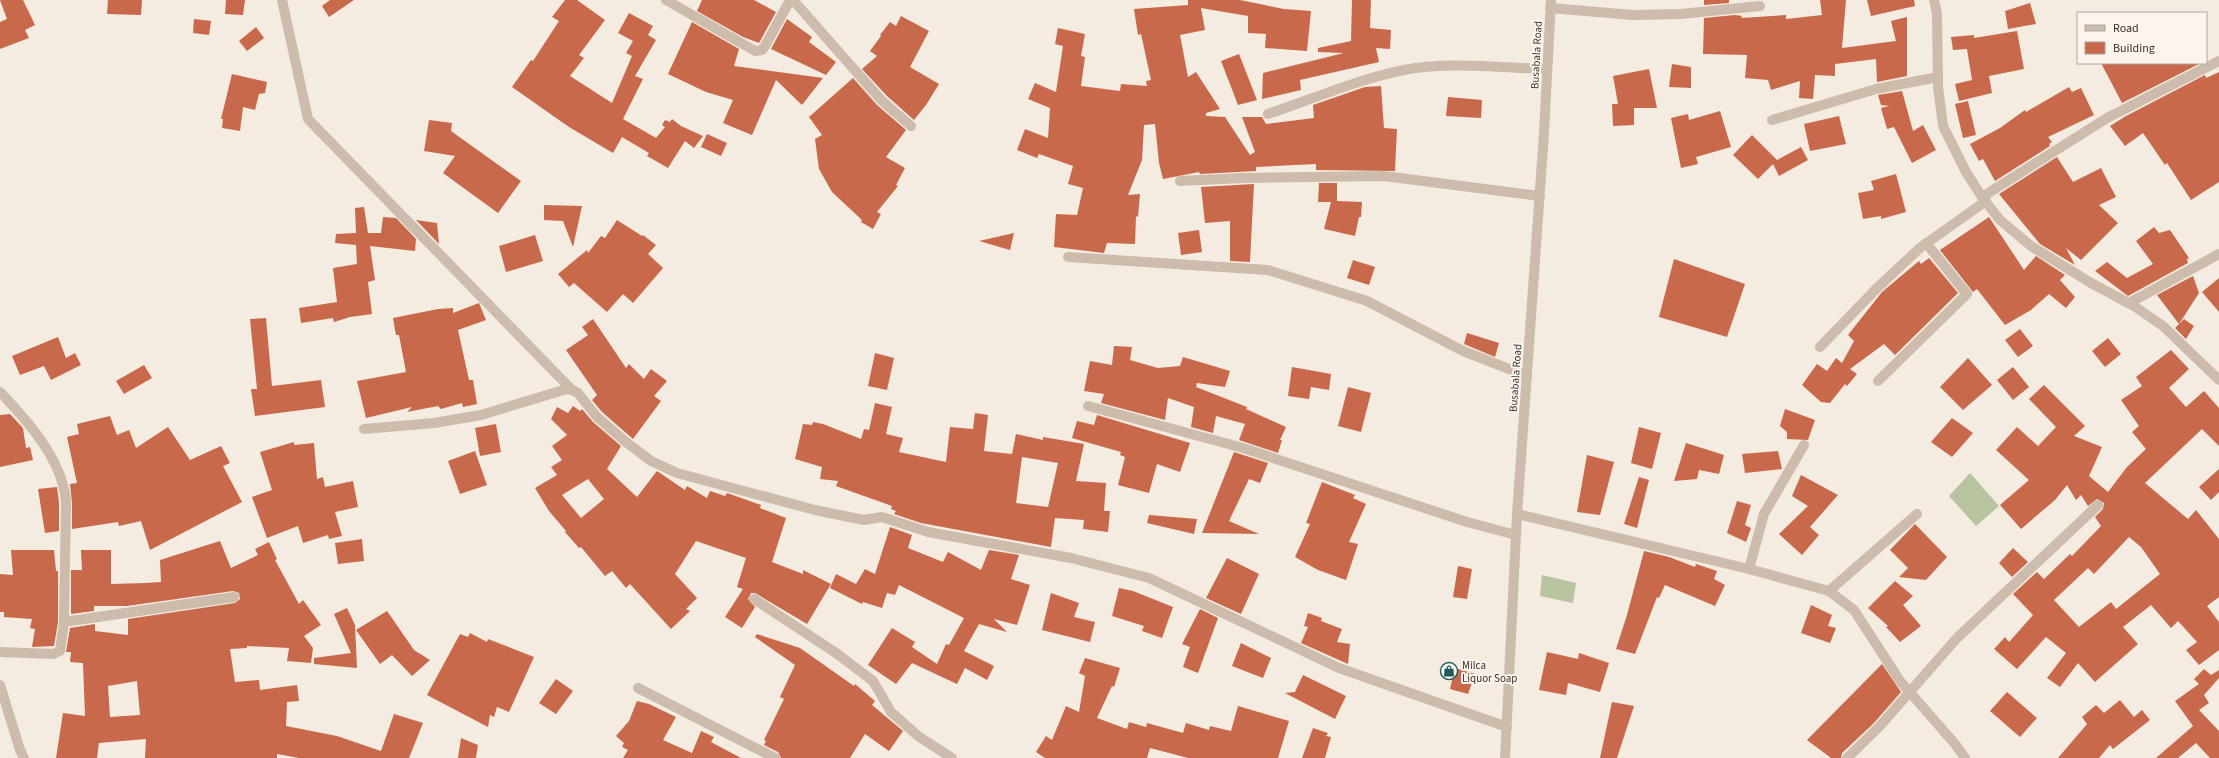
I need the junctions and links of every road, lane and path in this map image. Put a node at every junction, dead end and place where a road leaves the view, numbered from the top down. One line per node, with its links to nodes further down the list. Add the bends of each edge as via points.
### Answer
1 (282, 0): 24 (street, via 308,119)
2 (666, 0): 3 (street, via 755,51 762,50 765,46)
3 (791, 0): 12 (street, via 882,102)
4 (1934, 0): 9 (street, via 1937,14)
5 (1550, 4): 6 (street, via 1633,15 1681,14); 8 (street, Busabala Road)
6 (1760, 6)
7 (2219, 61): 15 (street, via 2107,118)
8 (1547, 69): 10 (street, via 1444,66 1406,69 1367,79); 14 (street, Busabala Road)
9 (1938, 77): 11 (street, via 1876,89); 15 (street, via 1943,126 1966,172)
10 (1268, 114)
11 (1772, 120)
12 (911, 126)
13 (1180, 181): 14 (street, via 1384,176)
14 (1540, 196): 21 (street, Busabala Road)
15 (1984, 199): 16 (street); 19 (street, via 2000,220 2031,246)
16 (1926, 243): 20 (street, via 1876,288); 23 (street, via 1967,294)
17 (2219, 254): 19 (street)
18 (1068, 257): 21 (street, via 1268,270 1367,301 1463,351)
19 (2129, 303): 22 (street, via 2163,326)
20 (1820, 347)
21 (1527, 376): 30 (street, Busabala Road)
22 (2219, 380)
23 (1878, 381)
24 (572, 390): 27 (street, via 481,415 434,423); 42 (street, via 578,393 597,417 626,442 651,461 677,473 814,510 864,520 882,517 928,532 1071,558 1141,576 1339,668)
25 (0, 392): 37 (street, via 26,420 60,473 65,488)
26 (1088, 406): 32 (street, via 1243,448 1466,522)
27 (364, 429)
28 (1804, 445): 33 (street, via 1764,514)
29 (2098, 506): 41 (street, via 1957,638)
30 (1517, 514): 32 (street, Busabala Road); 33 (street)
31 (1917, 514): 34 (street)
32 (1516, 535): 42 (street, Busabala Road)
33 (1749, 569): 34 (street)
34 (1829, 591): 41 (street, via 1854,610)
35 (234, 597): 37 (street)
36 (754, 599): 45 (street, via 836,652 873,681 891,712 918,736)
37 (64, 622): 38 (street, via 58,654)
38 (0, 652)
39 (0, 685): 43 (street)
40 (638, 688): 44 (street)
41 (1910, 693): 47 (street); 48 (street)
42 (1507, 727): 46 (street, Busabala Road)
43 (24, 758)
44 (775, 758)
45 (952, 758)
46 (1505, 758)
47 (1847, 758)
48 (1965, 758)

